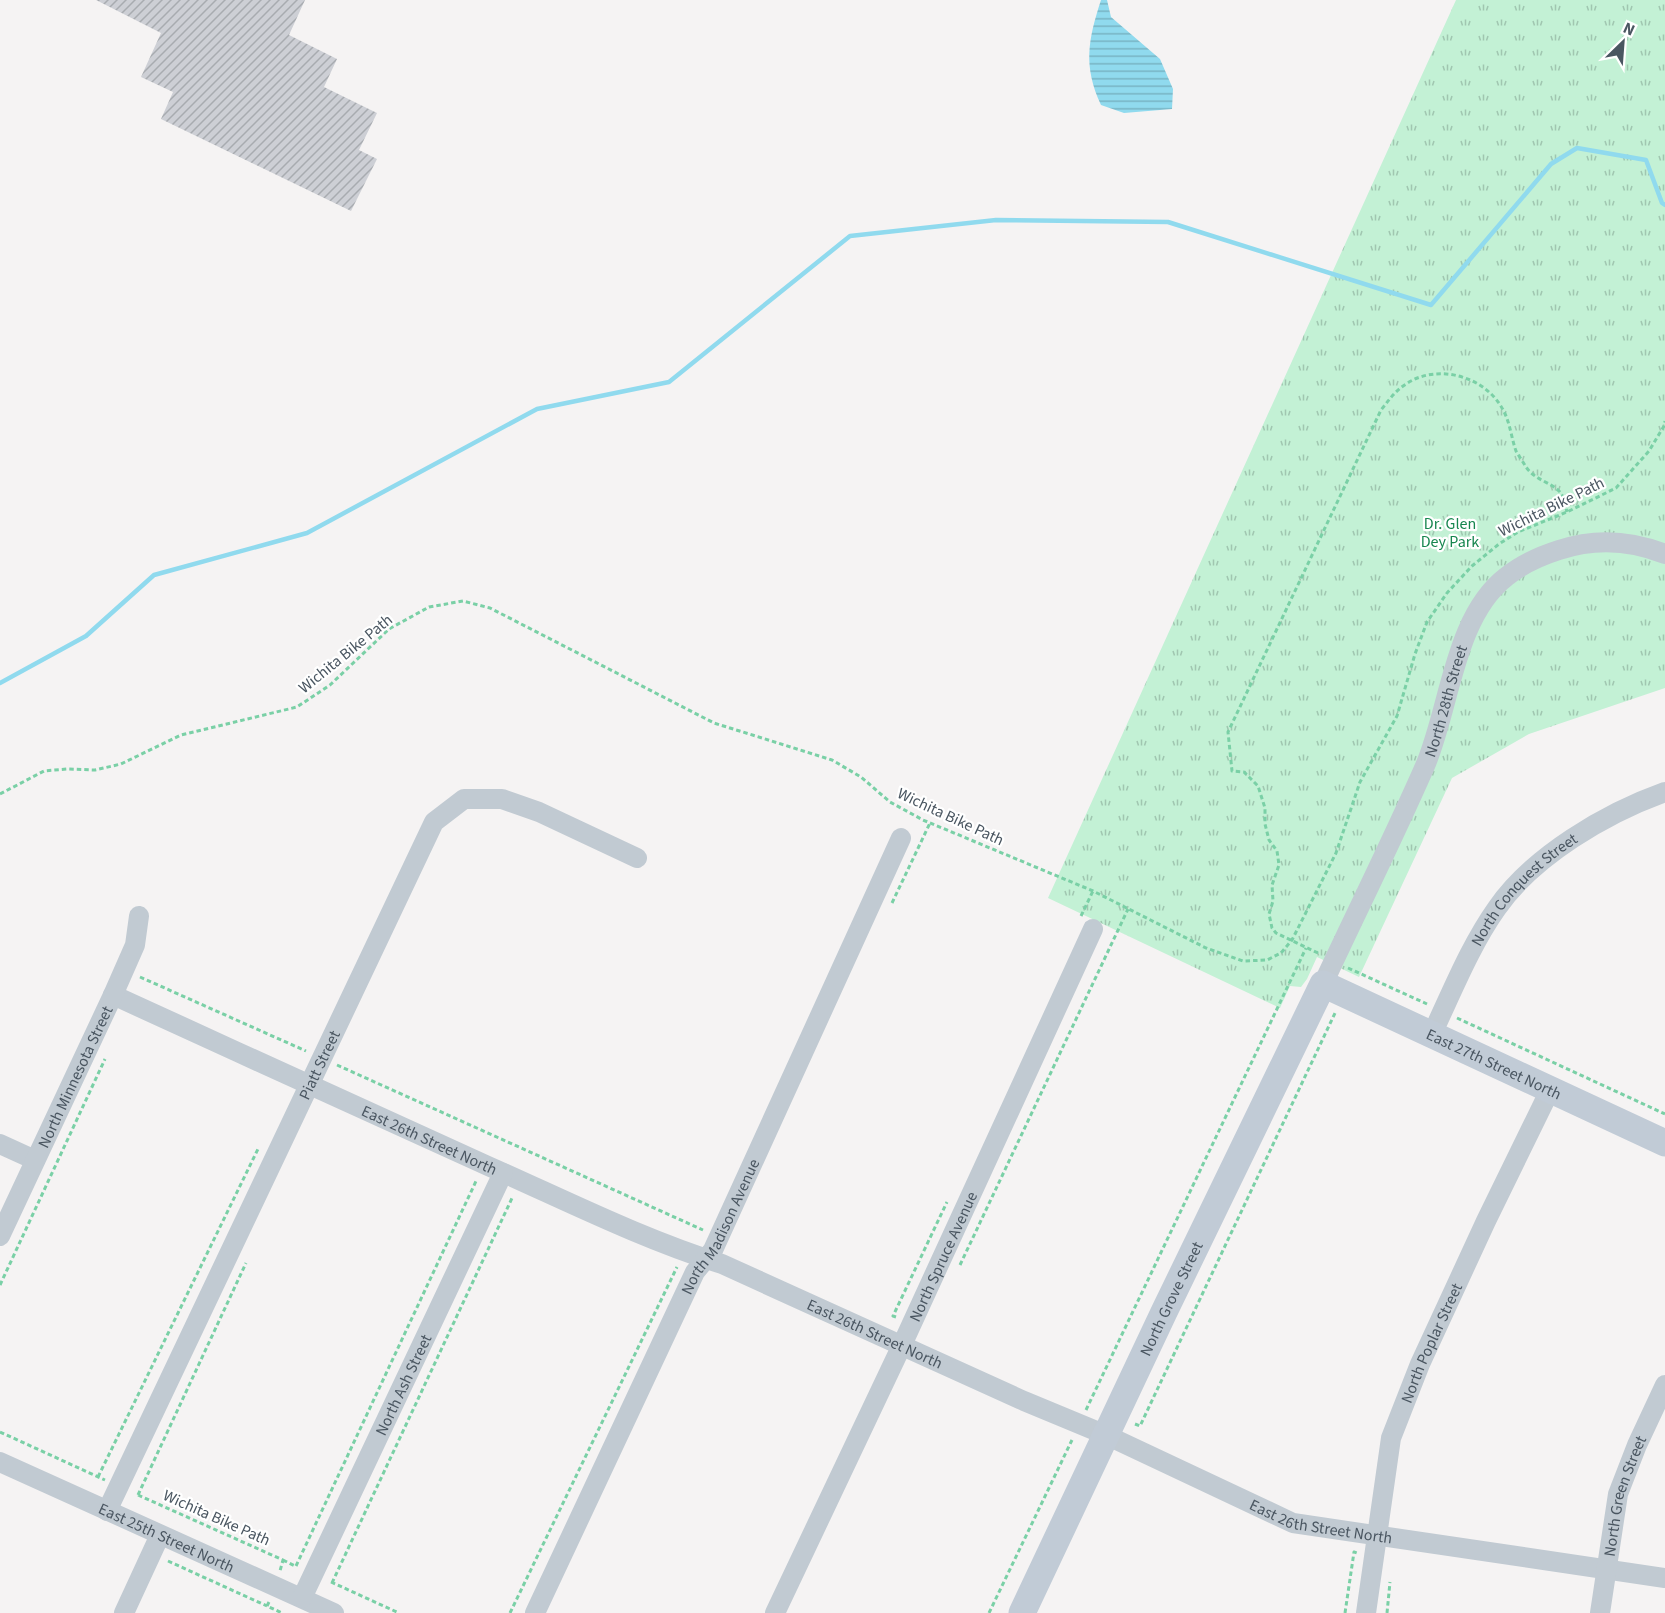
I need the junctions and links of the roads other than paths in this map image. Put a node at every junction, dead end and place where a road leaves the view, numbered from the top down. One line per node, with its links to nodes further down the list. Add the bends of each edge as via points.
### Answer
1 (1665, 554): 7 (street, North 28th Street, via 1616,542 1587,543 1543,555 1524,565 1488,596 1462,643 1425,764)
2 (1665, 792): 9 (street, North Conquest Street, via 1601,821 1569,841 1519,882 1497,907)
3 (900, 838): 17 (street, North Madison Avenue)
4 (637, 858): 10 (street, Piatt Street, via 520,805 502,799 464,799 434,822)
5 (138, 916): 8 (street, North Minnesota Street, via 135,945)
6 (1093, 929): 18 (street, North Spruce Avenue)
7 (1328, 972): 9 (street, East 27th Street North); 20 (street, North Grove Street)
8 (113, 995): 10 (street, East 26th Street North); 14 (street, North Minnesota Street)
9 (1437, 1023): 11 (street, East 27th Street North)
10 (309, 1085): 15 (street, East 26th Street North); 22 (street, Piatt Street)
11 (1550, 1089): 12 (street, East 27th Street North); 24 (street, North Poplar Street, via 1425,1354 1391,1438)
12 (1665, 1143)
13 (0, 1144): 14 (street)
14 (35, 1160): 16 (street, North Minnesota Street)
15 (503, 1173): 17 (street, East 26th Street North); 27 (street, North Ash Street, via 304,1570)
16 (0, 1236)
17 (706, 1259): 18 (street, East 26th Street North); 30 (street, North Madison Avenue, via 695,1272)
18 (902, 1345): 20 (street, East 26th Street North); 31 (street, North Spruce Avenue)
19 (1665, 1385): 25 (street, North Green Street, via 1618,1494)
20 (1106, 1435): 24 (street, East 26th Street North, via 1293,1523); 32 (street, North Grove Street)
21 (0, 1462): 22 (street, East 25th Street North)
22 (107, 1511): 23 (street, East 25th Street North)
23 (160, 1535): 27 (street, East 25th Street North); 28 (street)
24 (1376, 1536): 25 (street, East 26th Street North); 33 (street, North Poplar Street)
25 (1606, 1570): 26 (street, East 26th Street North); 34 (street, North Green Street)
26 (1665, 1578)
27 (302, 1598): 29 (street, East 25th Street North)
28 (124, 1613)
29 (334, 1613)
30 (534, 1613)
31 (775, 1613)
32 (1022, 1613)
33 (1366, 1613)
34 (1600, 1613)

